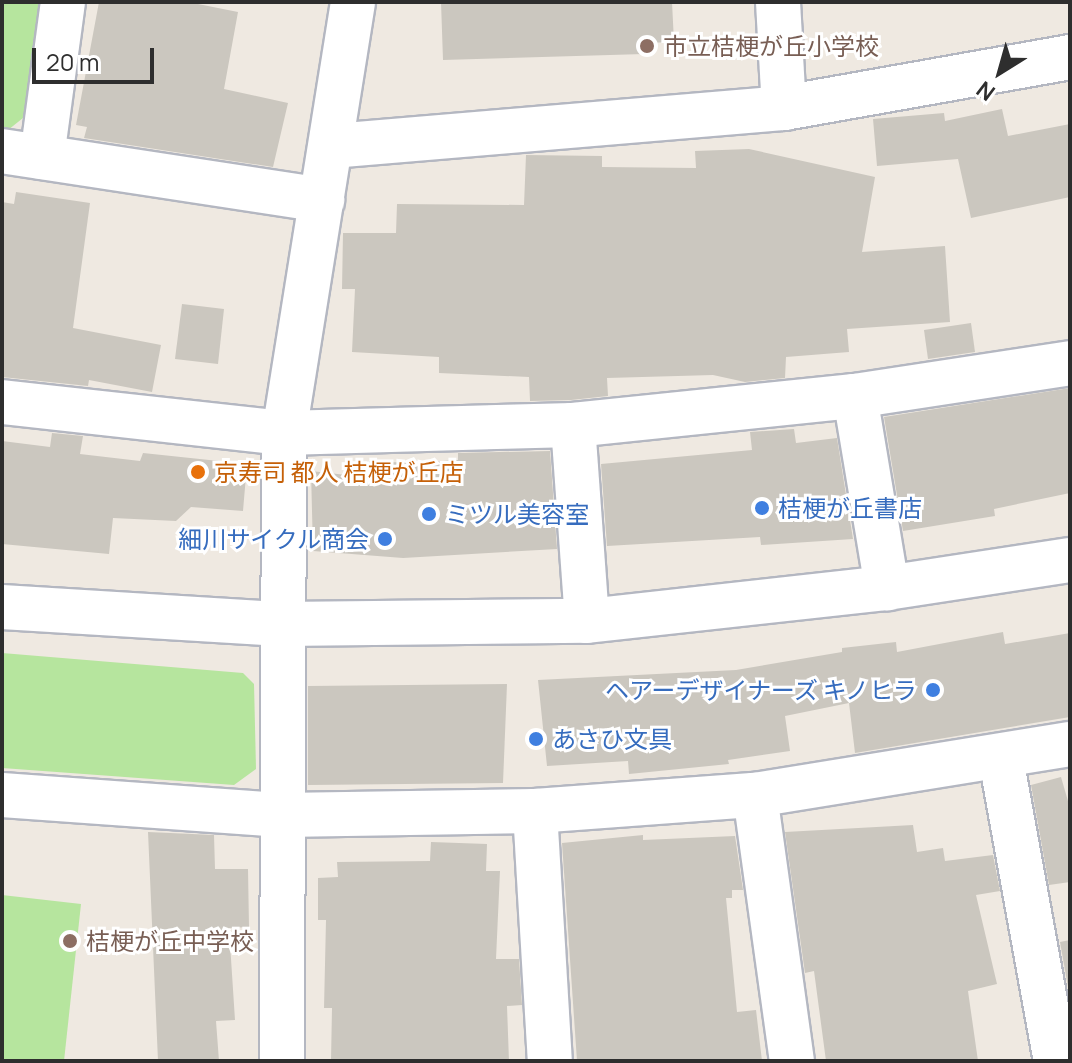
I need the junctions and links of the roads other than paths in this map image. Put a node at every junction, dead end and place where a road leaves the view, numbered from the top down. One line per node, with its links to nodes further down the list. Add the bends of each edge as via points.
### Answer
1 (63, 2): 7 (street)
2 (353, 2): 6 (street)
3 (778, 2): 5 (street)
4 (1070, 57): 5 (street)
5 (784, 108): 6 (street)
6 (332, 146): 8 (street)
7 (22, 154): 8 (street)
8 (322, 200): 13 (street)
9 (1070, 363): 10 (street)
10 (855, 396): 12 (street); 15 (street)
11 (2, 402): 13 (street)
12 (573, 425): 13 (street); 17 (street)
13 (284, 433): 18 (street)
14 (1070, 560): 15 (street)
15 (887, 588): 17 (street)
16 (2, 607): 18 (street)
17 (587, 621): 18 (street)
18 (281, 624): 24 (street)
19 (1070, 744): 20 (street)
20 (1001, 759): 22 (street); 28 (street)
21 (2, 795): 24 (street)
22 (755, 795): 23 (street); 27 (street)
23 (535, 811): 24 (street); 26 (street)
24 (282, 815): 25 (street)
25 (282, 1061)
26 (550, 1061)
27 (792, 1061)
28 (1056, 1061)

